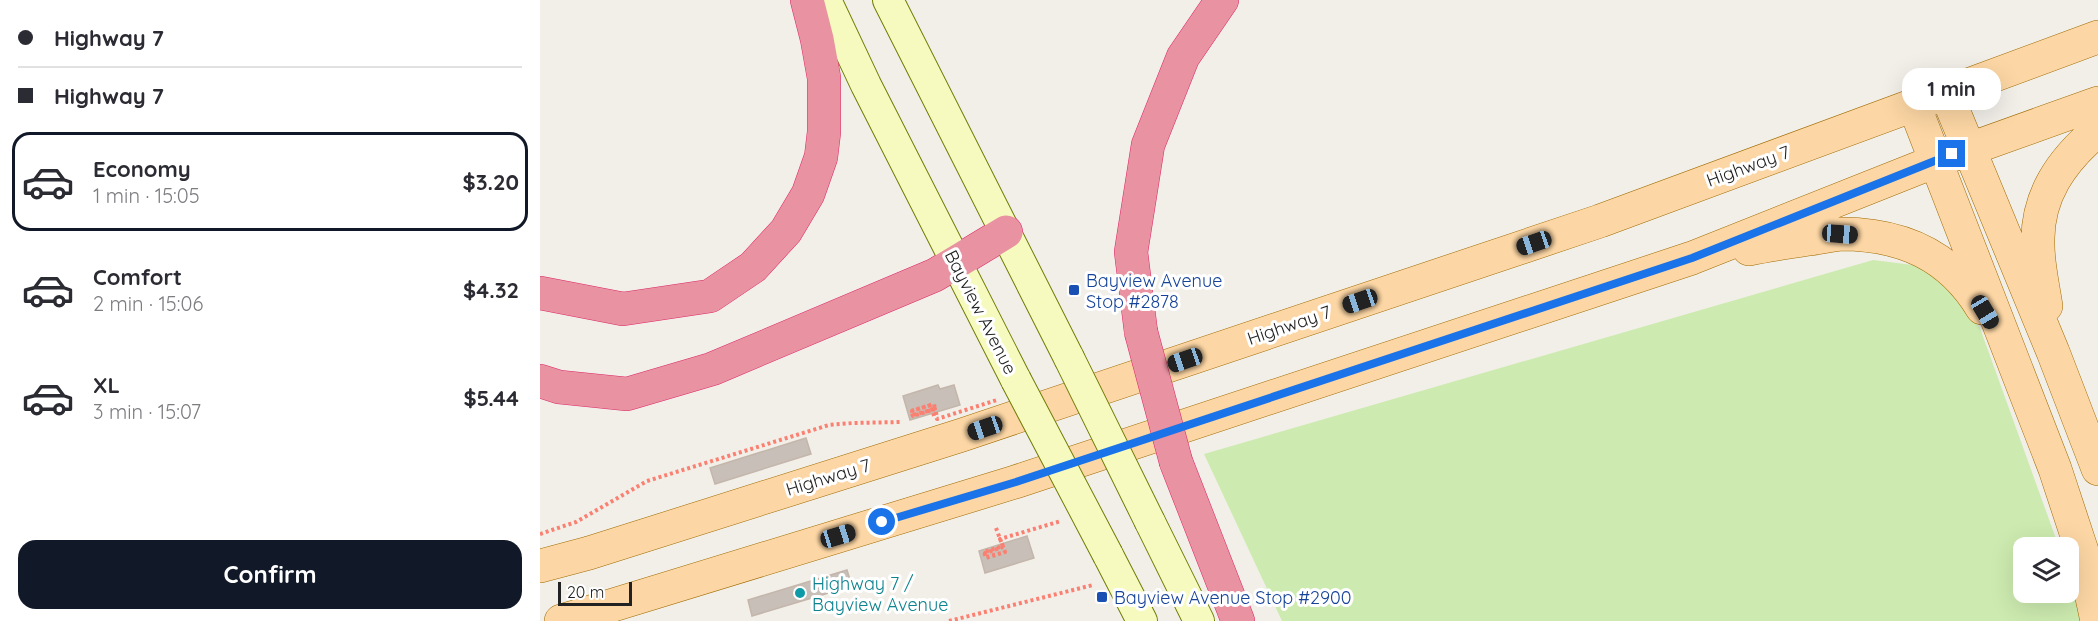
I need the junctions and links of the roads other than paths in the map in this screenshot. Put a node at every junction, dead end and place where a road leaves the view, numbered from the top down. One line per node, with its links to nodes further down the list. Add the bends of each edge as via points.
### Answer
1 (807, 0): 15 (highway, via 824,78 825,132 808,194 786,231 753,267 710,296 623,309)
2 (826, 0): 14 (main road, Bayview Avenue)
3 (888, 0): 12 (main road)
4 (1222, 0): 24 (highway, bridge, via 1183,57 1148,145 1131,252 1141,332 1176,462)
5 (2098, 37): 6 (main road, Highway 7)
6 (1946, 93): 8 (main road, Highway 7); 10 (main road)
7 (2098, 103): 10 (main road)
8 (1914, 105): 11 (main road); 20 (main road, Highway 7, via 1566,232 962,435)
9 (2098, 130): 16 (main road, via 2079,146 2059,172 2048,189 2040,218 2038,246)
10 (1968, 148): 11 (main road); 16 (main road)
11 (1936, 161): 13 (main road); 17 (main road)
12 (1006, 232): 14 (highway); 23 (main road, bridge)
13 (1692, 258): 17 (main road, via 1840,234 1887,238 1941,260 1958,275); 21 (main road, via 1016,482)
14 (956, 263): 18 (highway, via 788,338 712,369 659,385 627,394 559,387); 22 (main road, Bayview Avenue, bridge, via 1009,389 1108,555)
15 (540, 293)
16 (2053, 352): 19 (main road)
17 (2015, 363): 25 (main road, via 2082,551)
18 (540, 381)
19 (2098, 470)
20 (540, 566)
21 (561, 621)
22 (1142, 621)
23 (1200, 621)
24 (1238, 621)
25 (2097, 621)

